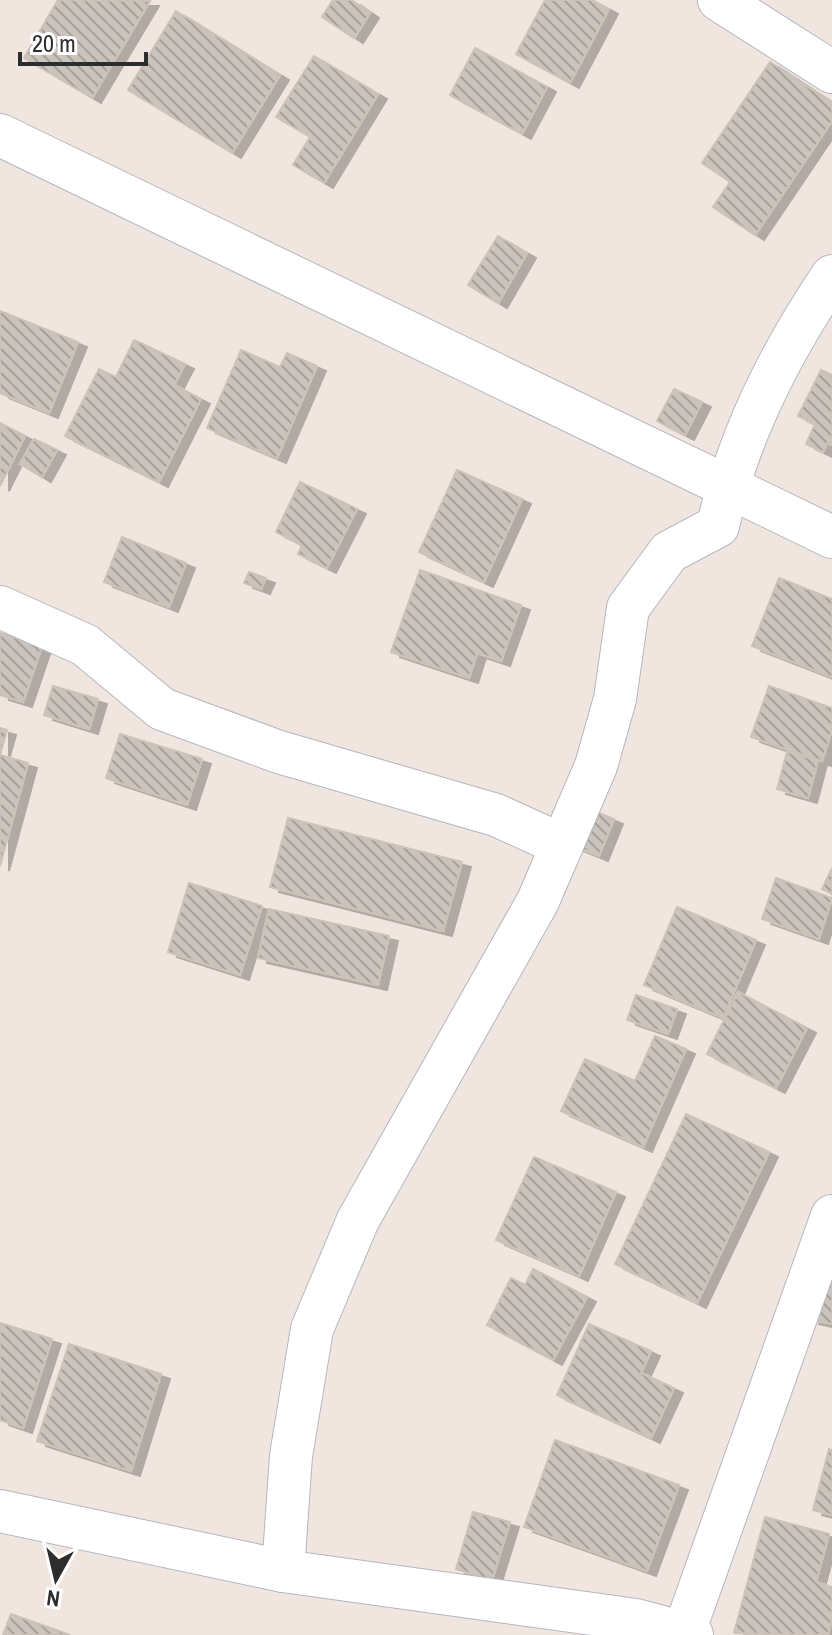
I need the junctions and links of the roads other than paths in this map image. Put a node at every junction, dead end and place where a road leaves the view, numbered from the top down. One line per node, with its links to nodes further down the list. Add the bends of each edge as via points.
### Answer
1 (719, 0): 2 (street)
2 (832, 72)
3 (0, 135): 5 (street)
4 (832, 276): 5 (street, via 761,395)
5 (727, 487): 6 (street); 8 (street, via 718,526 669,552 628,608 596,766)
6 (832, 537)
7 (0, 607): 8 (street, via 85,645 162,709 279,752 496,815)
8 (562, 845): 11 (street, via 538,901 358,1220 312,1329 291,1456)
9 (832, 1216): 12 (street)
10 (0, 1511): 11 (street)
11 (283, 1571): 12 (street, via 636,1620)
12 (688, 1633)

